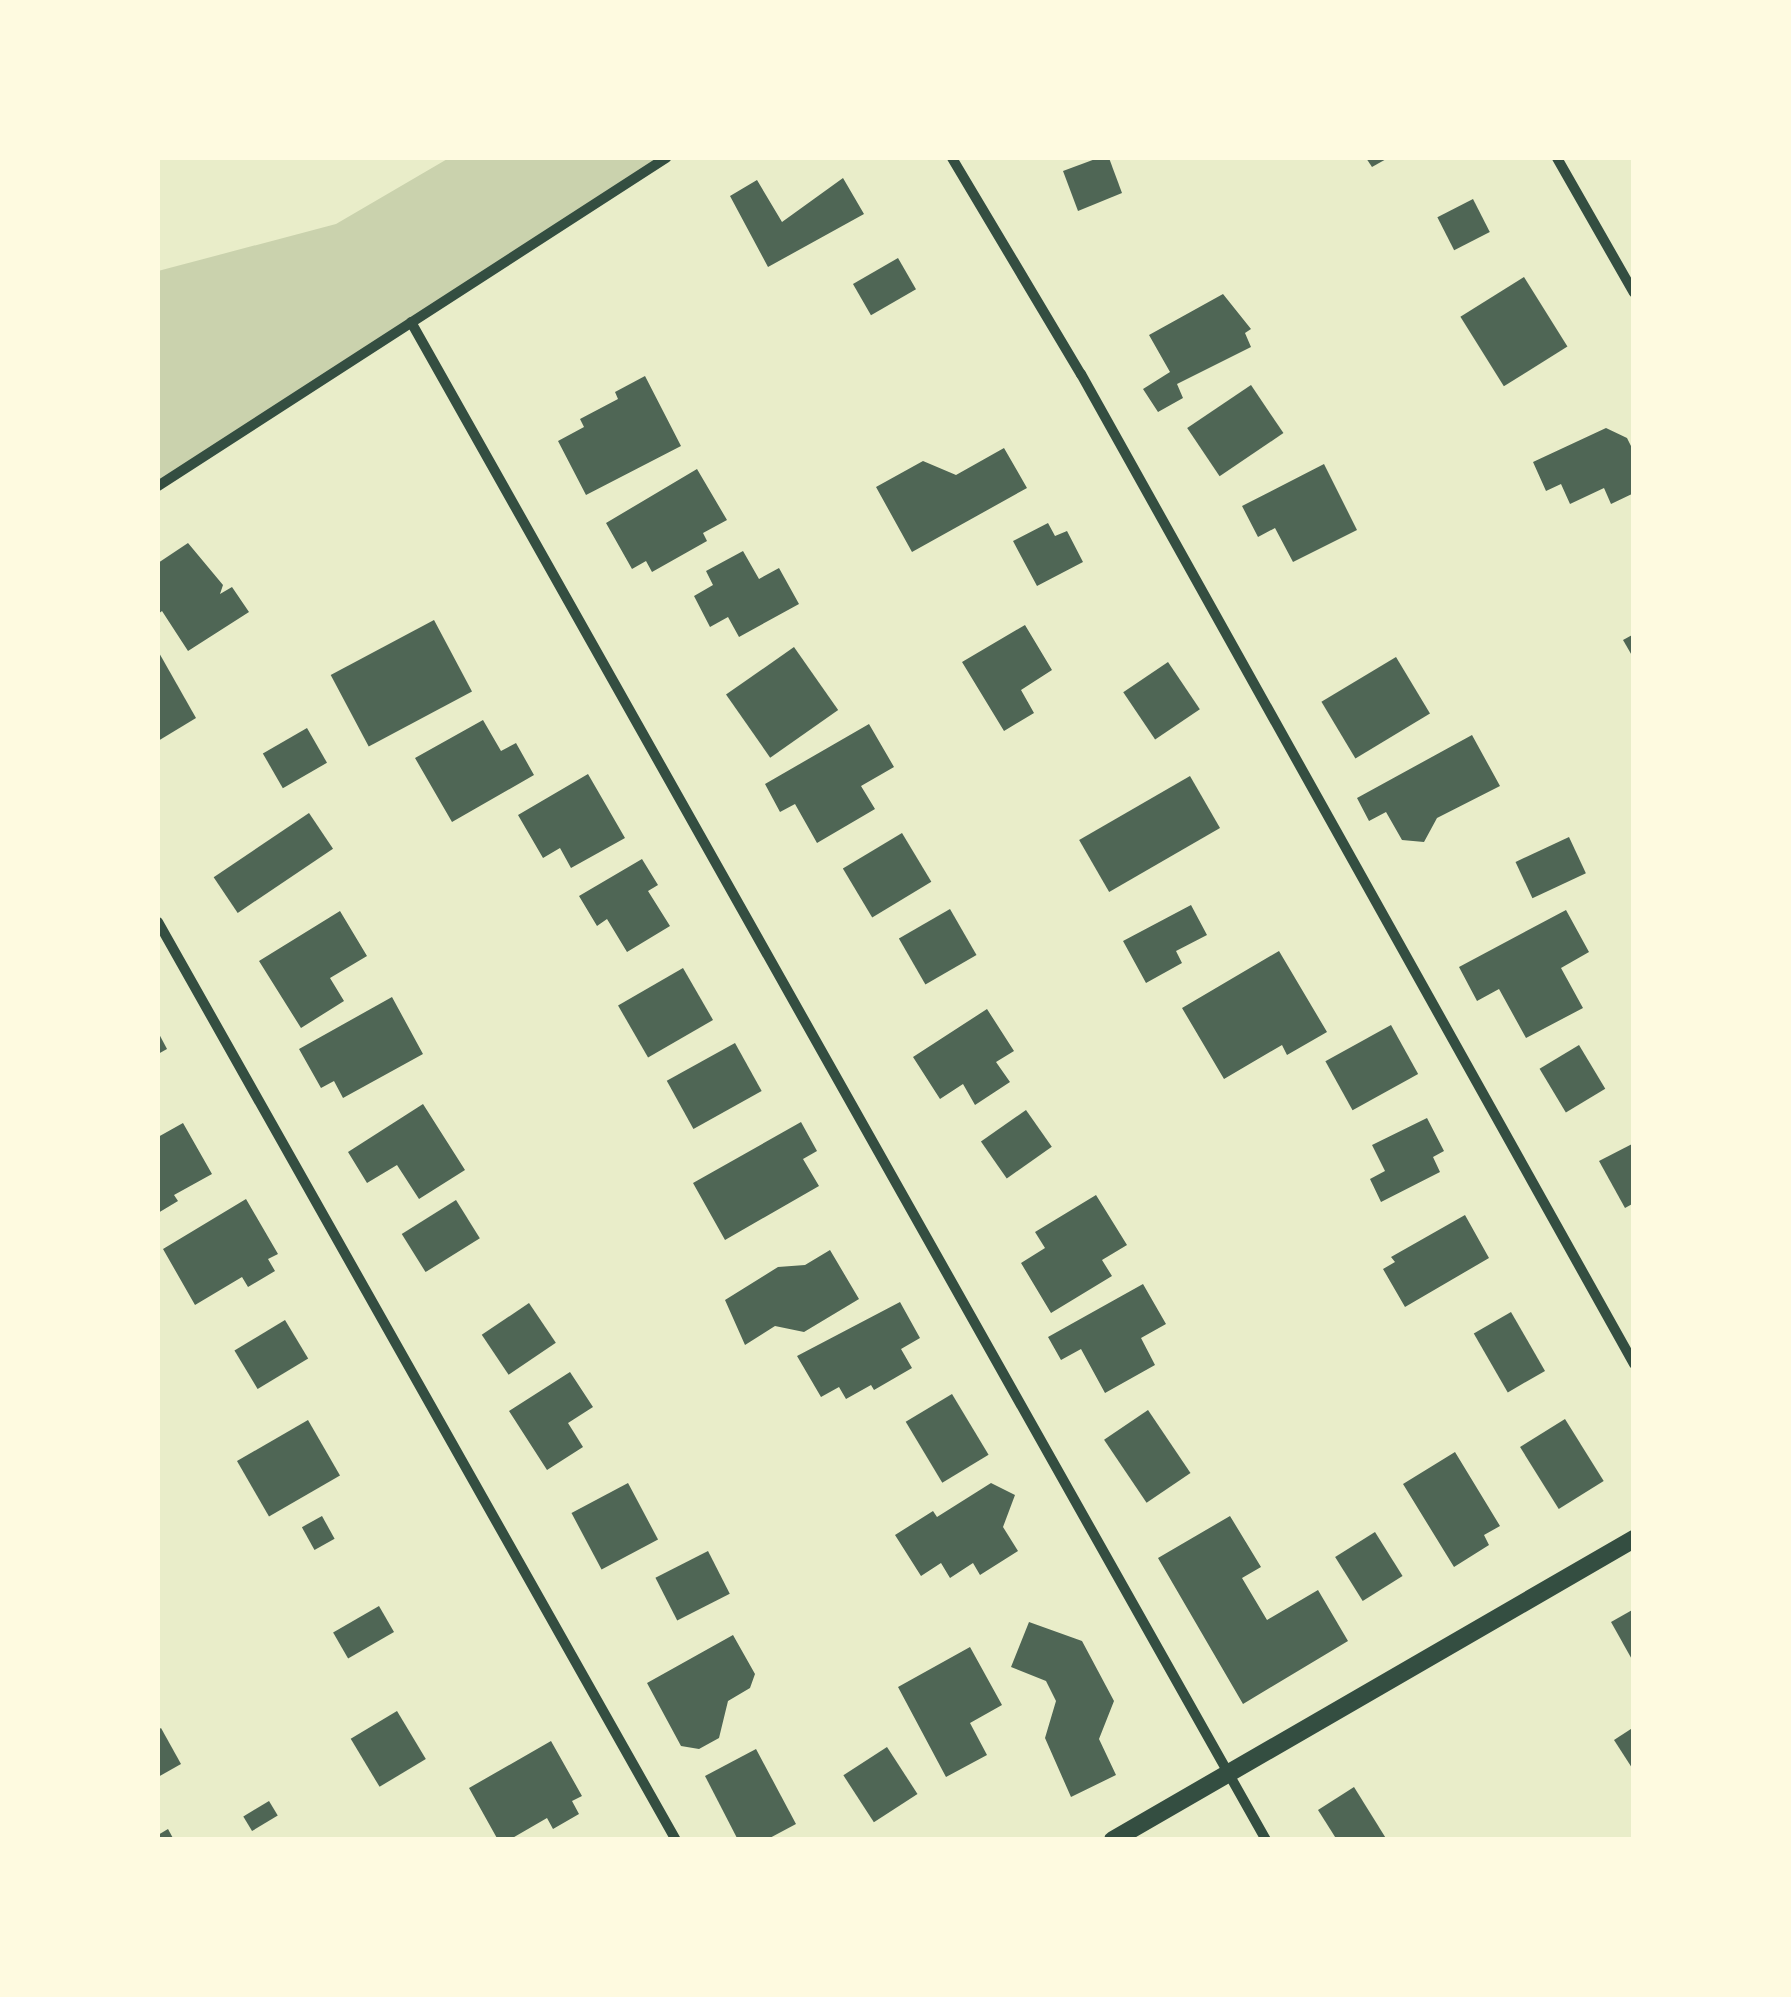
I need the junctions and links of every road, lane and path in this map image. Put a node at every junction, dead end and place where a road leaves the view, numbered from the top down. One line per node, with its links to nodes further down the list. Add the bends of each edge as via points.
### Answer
1 (666, 158): 5 (street)
2 (952, 158): 8 (street, via 1081,374)
3 (1557, 158): 4 (street)
4 (1634, 292)
5 (412, 322): 6 (street); 10 (street)
6 (158, 486)
7 (158, 922): 11 (street)
8 (1634, 1364)
9 (1634, 1540): 10 (street)
10 (1228, 1773): 12 (street); 13 (street)
11 (676, 1840)
12 (1113, 1840)
13 (1266, 1840)

